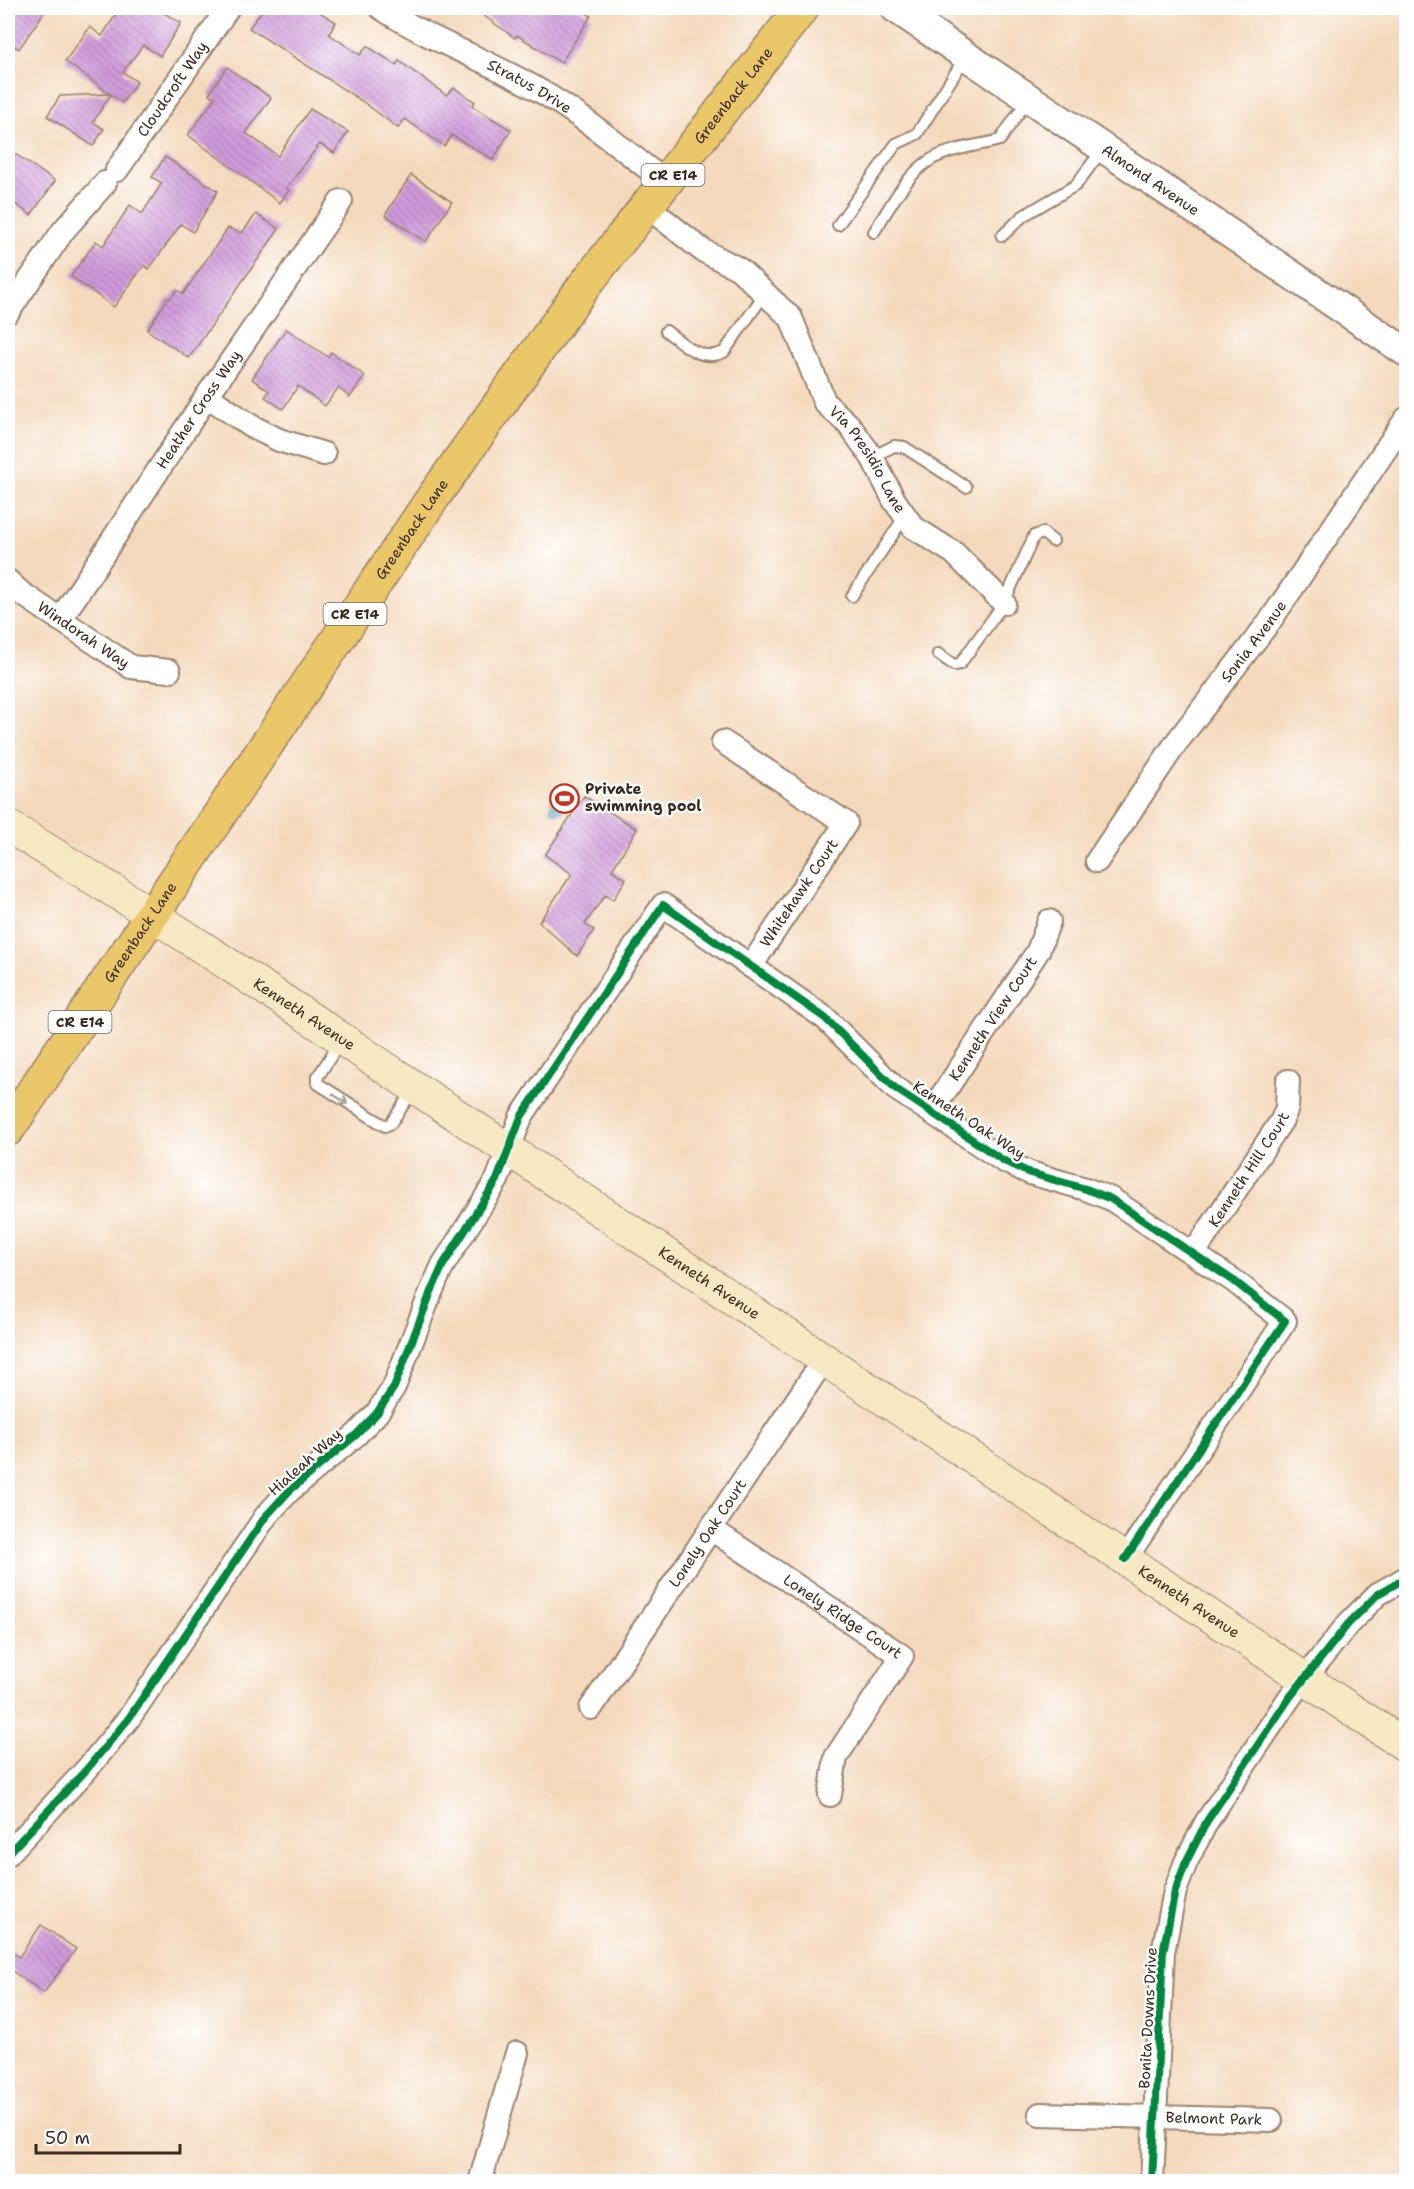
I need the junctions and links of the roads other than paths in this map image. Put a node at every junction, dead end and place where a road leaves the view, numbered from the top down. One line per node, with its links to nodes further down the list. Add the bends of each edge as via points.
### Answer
1 (228, 8): 14 (street, Cloudcroft Way, via 111,176 63,231)
2 (381, 8): 8 (street, Stratus Drive, via 412,29 542,92)
3 (802, 8): 8 (main road, Greenback Lane / CR E14)
4 (895, 8): 5 (street, Almond Avenue)
5 (966, 56): 6 (street, Almond Avenue); 10 (lane, via 916,134 896,144)
6 (1029, 98): 7 (street, Almond Avenue); 11 (lane, via 1000,140 932,159 913,174)
7 (1103, 148): 12 (lane, via 1076,185 1023,216); 16 (street, Almond Avenue)
8 (658, 195): 13 (street, Via Presidio Lane, via 702,250 739,269); 33 (main road, Greenback Lane / CR E14, via 584,286 434,496)
9 (341, 201): 17 (street, Heather Cross Way)
10 (838, 225)
11 (874, 232)
12 (1002, 236)
13 (766, 292): 15 (lane, via 724,352 713,357 698,354); 20 (street, Via Presidio Lane, via 791,318 825,403 849,424)
14 (8, 312)
15 (666, 331)
16 (1407, 352)
17 (207, 396): 19 (street, via 260,431); 27 (street, Heather Cross Way)
18 (1407, 419): 32 (street, Sonia Avenue, via 1270,621 1176,743)
19 (324, 454)
20 (872, 457): 21 (lane, via 894,446 904,447); 22 (street, Via Presidio Lane)
21 (966, 487)
22 (905, 516): 25 (lane); 26 (street, Via Presidio Lane, via 913,527 954,554)
23 (1053, 541): 26 (lane, via 1043,533 1034,536)
24 (8, 581): 27 (street, Windorah Way)
25 (852, 596)
26 (1004, 603): 28 (lane, via 960,664 954,665)
27 (60, 620): 29 (street, Windorah Way, via 131,667)
28 (938, 654)
29 (169, 671)
30 (723, 742): 35 (street, Whitehawk Court, via 846,823)
31 (10, 834): 33 (main road, Kenneth Avenue)
32 (1097, 861)
33 (153, 915): 36 (main road, Kenneth Avenue); 40 (main road, Greenback Lane / CR E14)
34 (1049, 921): 39 (street, Kenneth View Court, via 1038,951)
35 (750, 966): 39 (street, Kenneth Oak Way, via 825,1018 896,1089); 41 (street, Kenneth Oak Way, via 663,905 521,1117)
36 (342, 1039): 38 (main road, Kenneth Avenue); 38 (lane, one-way to 38, via 317,1083 385,1126)
37 (1288, 1081): 42 (street, Kenneth Hill Court, via 1287,1108 1282,1120)
38 (414, 1088): 41 (main road, Kenneth Avenue)
39 (931, 1112): 42 (street, Kenneth Oak Way, via 1004,1161 1111,1199)
40 (8, 1129)
41 (508, 1150): 43 (main road, Kenneth Avenue); 51 (street, Hialeah Way, via 479,1211 443,1265 401,1373 377,1413 266,1516 129,1718)
42 (1194, 1253): 45 (street, Kenneth Oak Way, via 1285,1321)
43 (825, 1359): 44 (street, Lonely Oak Court); 45 (main road, Kenneth Avenue)
44 (711, 1529): 48 (street, Lonely Oak Court); 50 (street, Lonely Ridge Court, via 902,1656 836,1757)
45 (1125, 1559): 47 (main road, Kenneth Avenue)
46 (1407, 1578): 47 (street, Bonita Downs Drive, via 1378,1594 1358,1612)
47 (1306, 1679): 49 (main road, Kenneth Avenue); 54 (street, Bonita Downs Drive, via 1207,1821 1175,1891 1163,1952)
48 (591, 1708)
49 (1407, 1746)
50 (830, 1795)
51 (8, 1854)
52 (517, 2053): 56 (street)
53 (1040, 2114): 54 (street, Belmont Park)
54 (1157, 2117): 55 (street, Belmont Park); 57 (street, Bonita Downs Drive)
55 (1271, 2120)
56 (480, 2181)
57 (1152, 2181)

